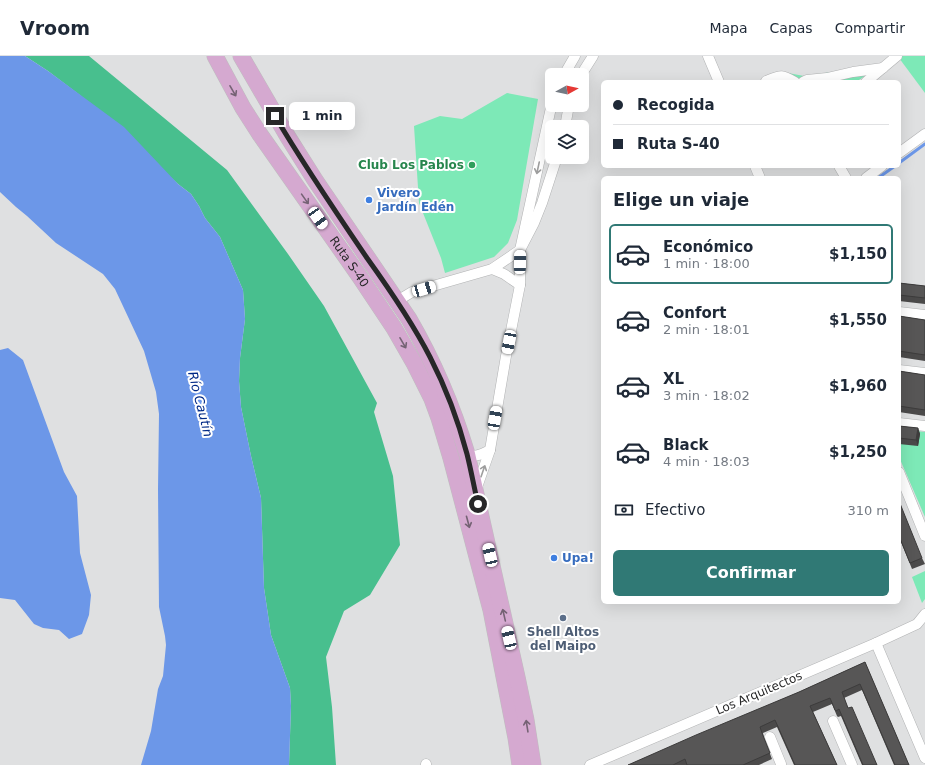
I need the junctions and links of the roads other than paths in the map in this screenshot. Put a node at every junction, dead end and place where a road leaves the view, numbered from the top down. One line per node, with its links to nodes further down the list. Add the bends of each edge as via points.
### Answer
1 (215, 56): 25 (main road, Ruta S-40, one-way to 25, via 259,133)
2 (241, 56): 24 (main road, Ruta S-40, via 288,138)
3 (575, 56): 7 (street)
4 (593, 56): 8 (street)
5 (708, 56): 10 (street)
6 (897, 56): 9 (street)
7 (568, 68)
8 (585, 68)
9 (883, 68): 13 (street); 14 (street)
10 (718, 80)
11 (769, 80): 12 (street, via 784,76)
12 (791, 80)
13 (807, 80)
14 (868, 80)
15 (550, 112): 21 (street, one-way to 21)
16 (925, 134): 17 (street)
17 (901, 152)
18 (555, 164): 21 (street, via 534,223)
19 (879, 168): 20 (street)
20 (869, 176)
21 (520, 250): 22 (street); 23 (street)
22 (492, 269): 23 (street); 24 (street, via 412,292)
23 (520, 285): 32 (street)
24 (396, 300): 25 (main road); 33 (main road, Ruta S-40, via 420,338 441,379)
25 (382, 310): 42 (main road, Ruta S-40, one-way to 42, via 404,345 439,418 491,610)
26 (901, 312): 27 (street)
27 (925, 315)
28 (901, 370): 29 (street)
29 (925, 373)
30 (901, 423): 31 (street)
31 (925, 426)
32 (490, 450): 33 (street, via 478,456); 35 (street, one-way to 32)
33 (467, 454): 35 (main road, Ruta S-40)
34 (901, 477): 36 (street)
35 (475, 492): 43 (main road, Ruta S-40, one-way to 35, via 518,677)
36 (925, 536)
37 (924, 617): 38 (street, Los Arquitectos, via 916,624)
38 (876, 643): 41 (street); 44 (street, Los Arquitectos)
39 (833, 721): 46 (street)
40 (770, 737): 45 (street)
41 (925, 758)
42 (520, 765)
43 (533, 765)
44 (590, 765)
45 (781, 765)
46 (852, 765)

